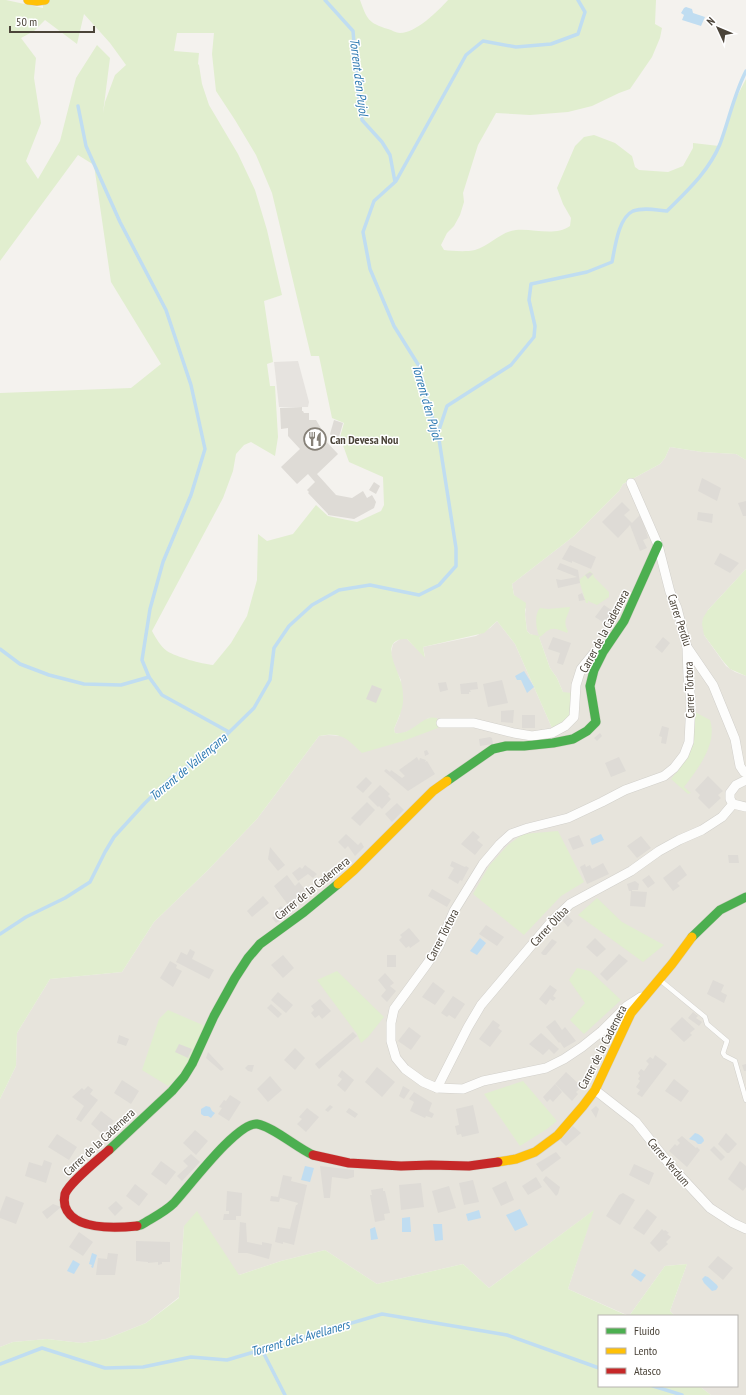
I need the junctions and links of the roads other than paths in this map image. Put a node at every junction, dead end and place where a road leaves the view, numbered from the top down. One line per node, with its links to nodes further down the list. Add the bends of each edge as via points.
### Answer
1 (28, 0): 2 (street)
2 (45, 0)
3 (631, 482): 4 (street, Carrer Perdiu)
4 (658, 545): 5 (street, Carrer Perdiu); 6 (street, Carrer de la Cadernera, via 624,622)
5 (687, 647): 8 (street, Carrer Perdiu, via 713,685 736,739 740,766); 15 (street, Carrer Tórtora, via 691,702 689,742 684,755 674,768 664,776 625,790 568,818 511,834 482,864 454,912 439,946 394,1009 391,1041 396,1058 405,1069)
6 (604, 650): 7 (street, via 594,653 581,669 576,685 574,716 566,726 552,733 532,736 474,722); 16 (street, Carrer de la Cadernera, via 590,685 596,722 587,730 573,739 554,743 493,749 433,791 354,870 304,912 260,944 235,978 192,1064 178,1085 70,1186 65,1194 66,1212 80,1222 95,1226 120,1228 141,1225 173,1204 238,1132 247,1126 257,1124 317,1157 349,1163 469,1166 516,1159 535,1152 558,1135)
7 (441, 724)
8 (746, 773)
9 (746, 780): 10 (street, via 736,785 730,793)
10 (733, 804): 11 (street); 15 (street, Carrer Òliba, via 722,817 702,830 673,843 631,871 570,904 552,921 481,1005)
11 (746, 808)
12 (746, 897): 13 (street, Carrer de la Cadernera, via 720,910 702,926 688,940)
13 (659, 979): 14 (street, Carrer de la Cadernera); 17 (lane, via 705,1017 707,1024 727,1040 723,1053 735,1061)
14 (646, 994): 15 (street, Carrer Tórtora, via 627,1006 582,1047 546,1068 483,1081 463,1089); 16 (street, Carrer de la Cadernera, via 631,1013)
15 (437, 1088)
16 (595, 1090): 18 (street, Carrer Verdum, via 636,1122 670,1165 710,1208)
17 (746, 1100)
18 (746, 1229)

